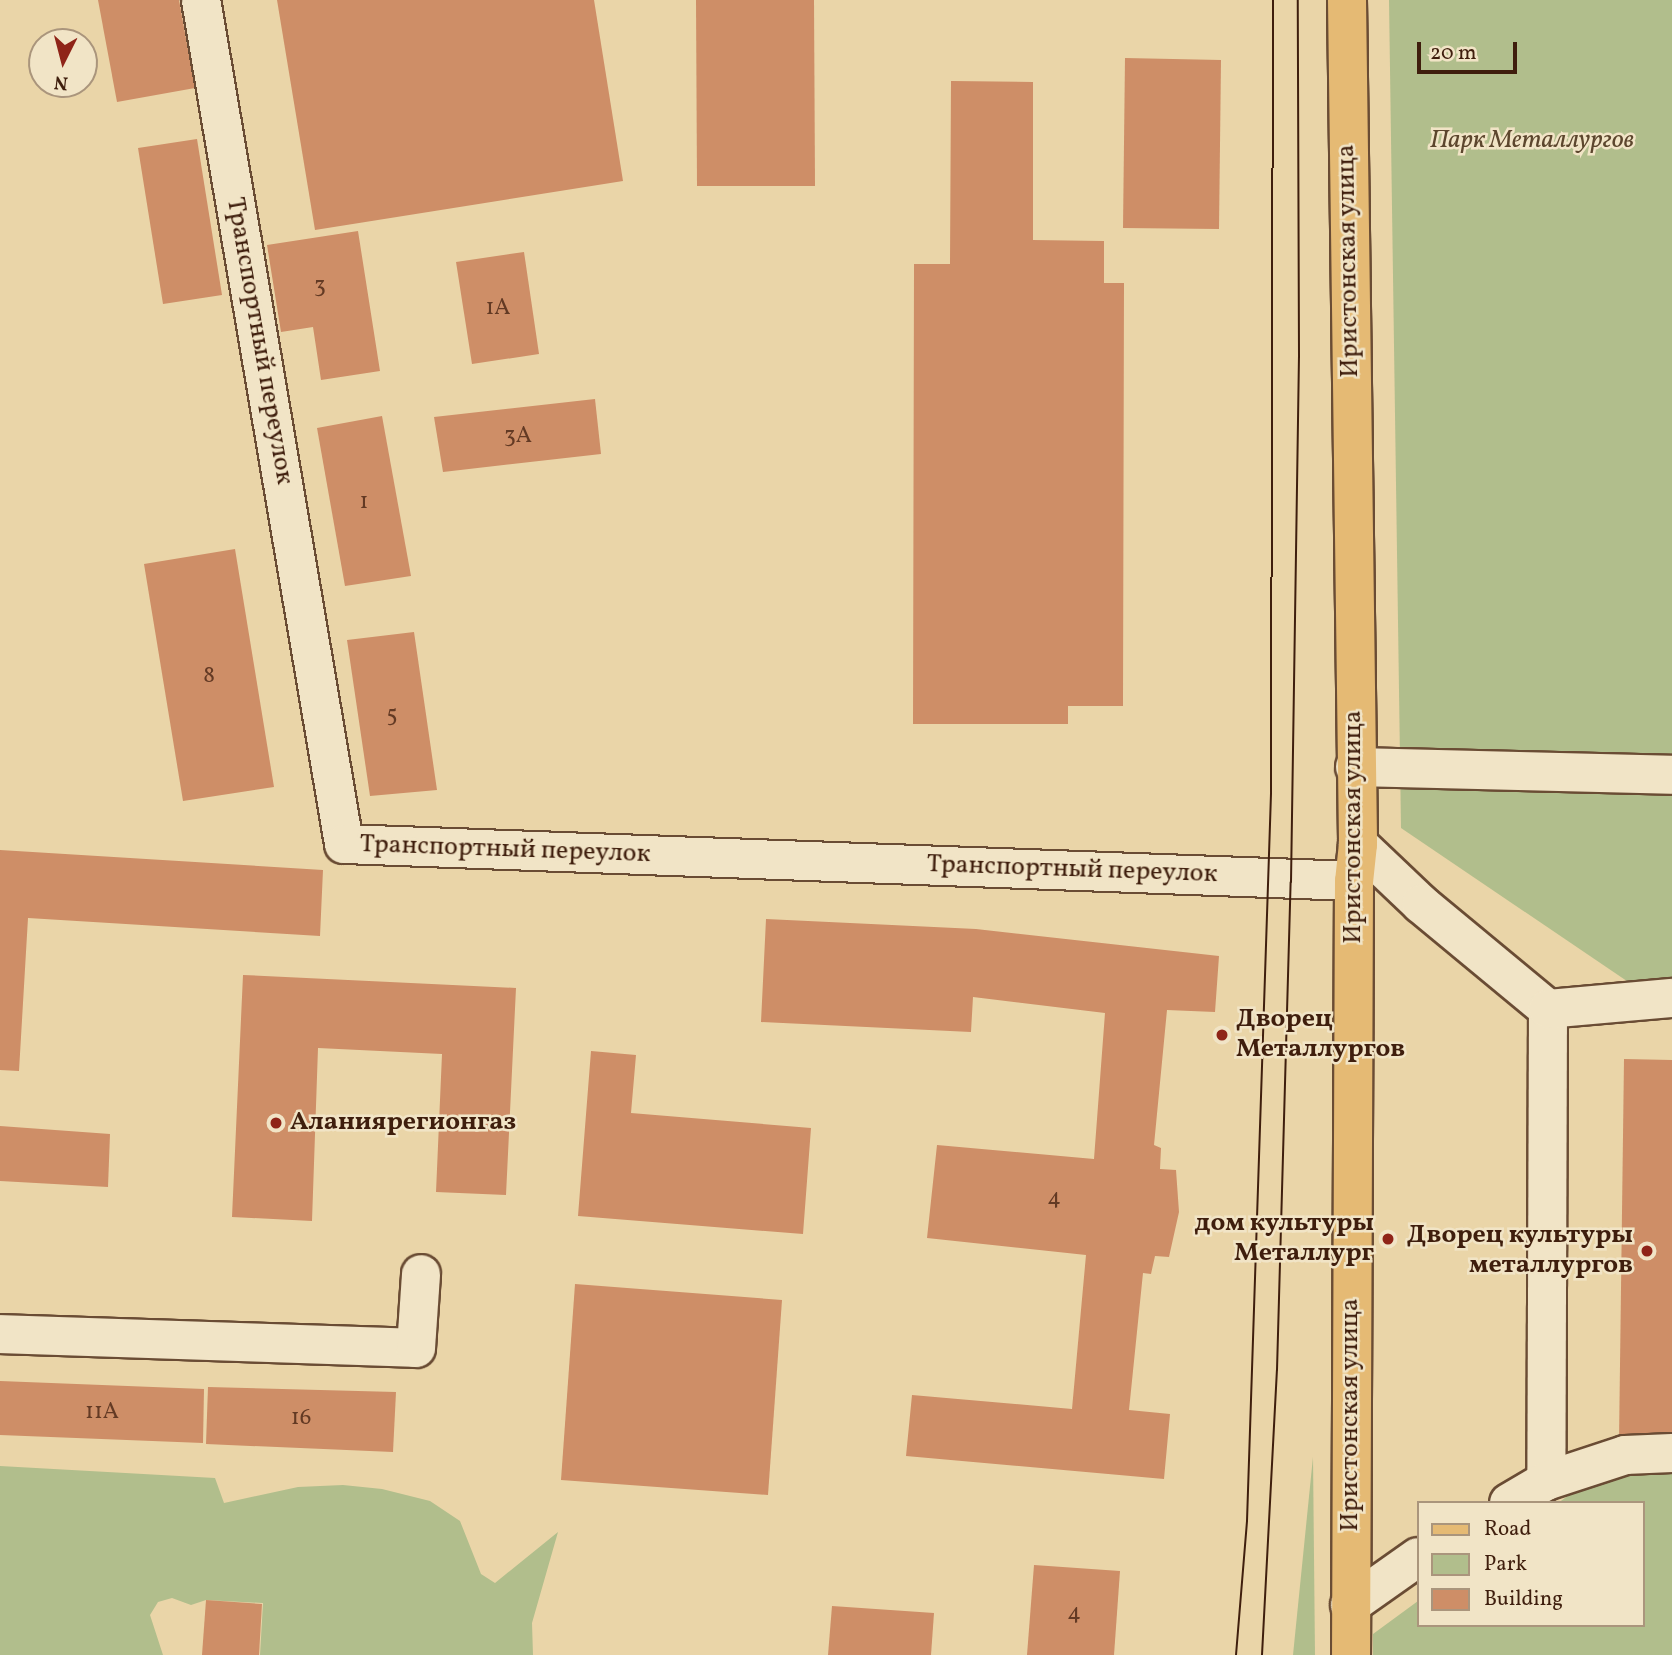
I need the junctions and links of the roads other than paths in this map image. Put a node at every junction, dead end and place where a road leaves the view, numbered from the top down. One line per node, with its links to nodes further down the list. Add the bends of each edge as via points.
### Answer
1 (201, 0): 5 (street, Транспортный переулок, via 344,844)
2 (1347, 0): 3 (main road, Иристонская улица)
3 (1355, 767): 4 (street); 5 (main road, Иристонская улица)
4 (1672, 775)
5 (1356, 863): 7 (street, via 1421,904); 14 (main road, Иристонская улица)
6 (1672, 998): 7 (street)
7 (1548, 1009): 11 (street)
8 (421, 1274): 9 (street, via 416,1348)
9 (0, 1334)
10 (1672, 1453): 11 (street, via 1625,1455)
11 (1546, 1481): 12 (street)
12 (1513, 1501)
13 (1416, 1558): 14 (street)
14 (1350, 1605): 15 (main road, Иристонская улица)
15 (1350, 1655)

